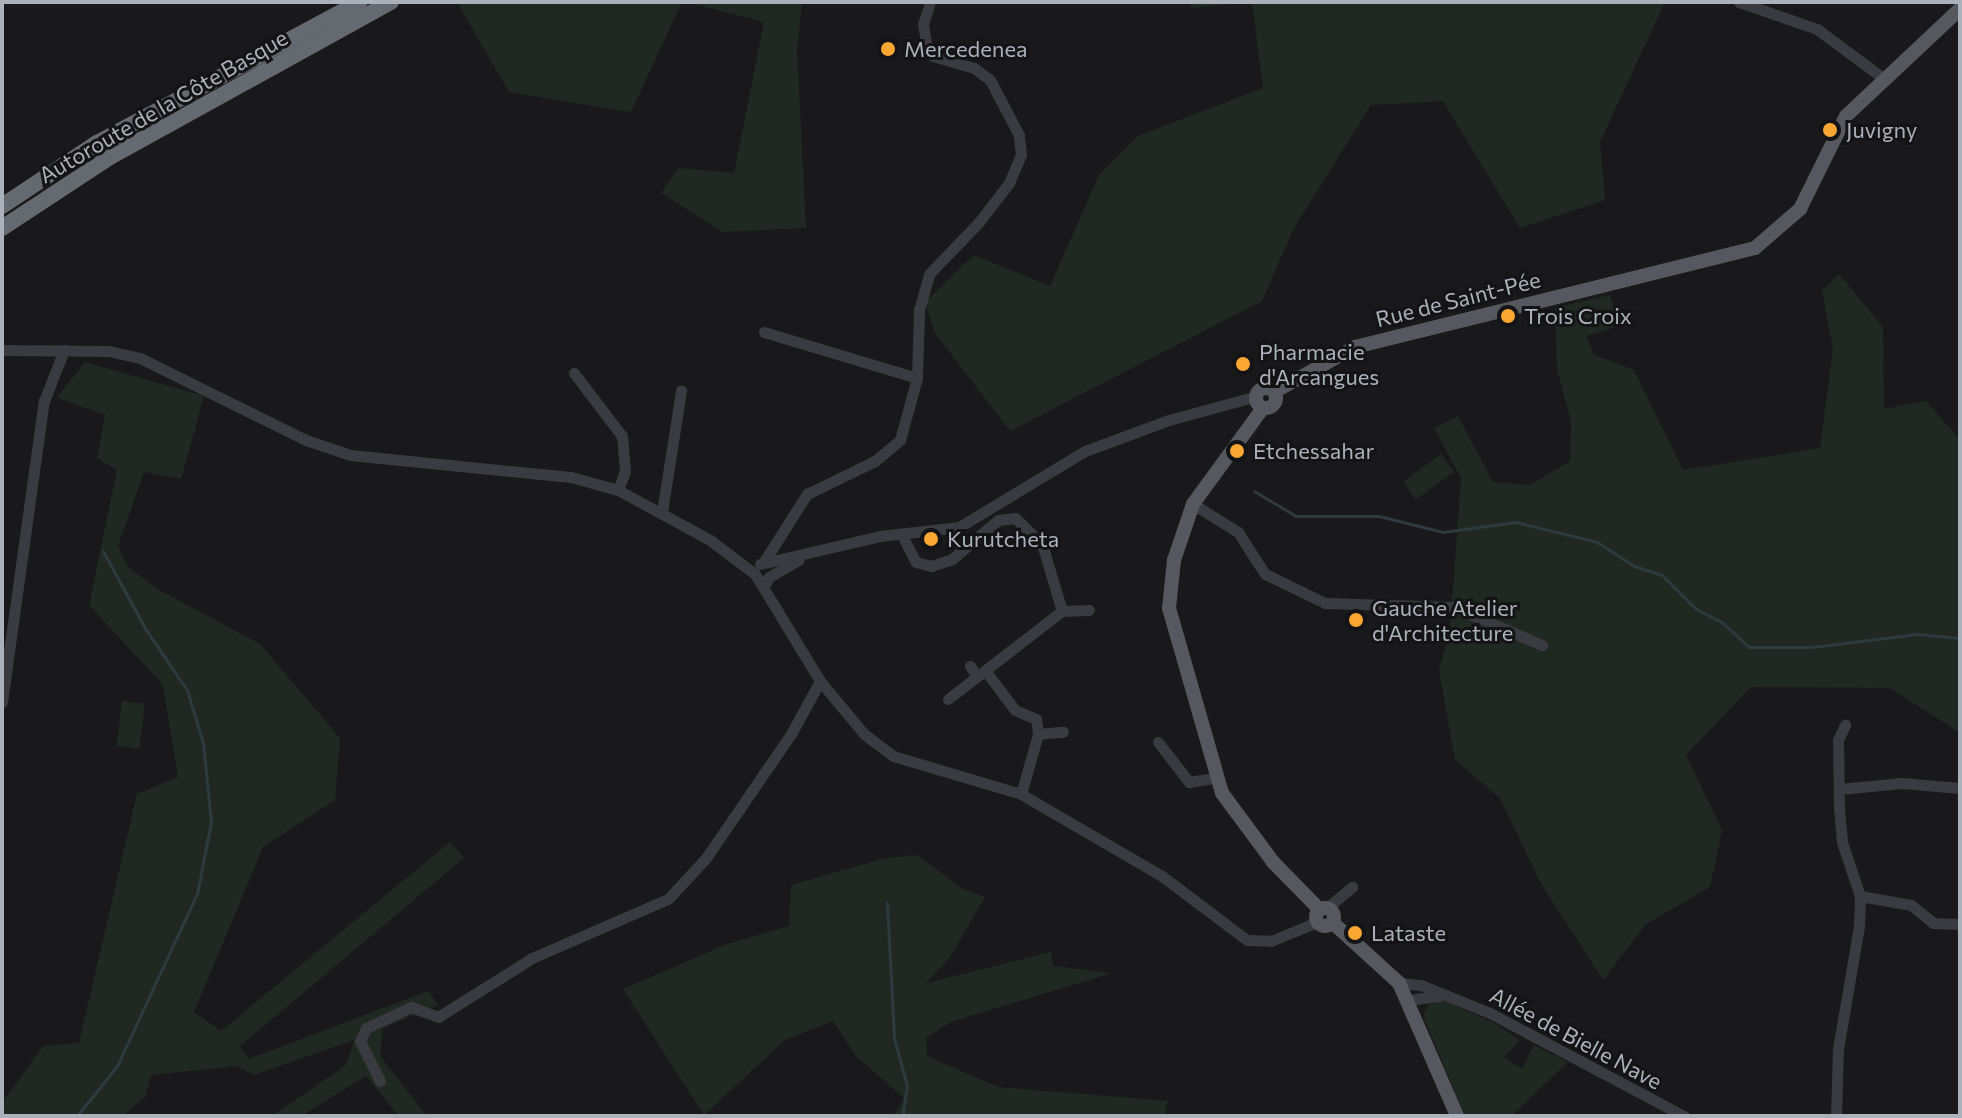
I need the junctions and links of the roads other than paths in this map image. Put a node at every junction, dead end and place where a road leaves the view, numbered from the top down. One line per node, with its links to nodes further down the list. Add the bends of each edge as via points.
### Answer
1 (360, 2): 7 (highway, Autoroute de la Côte Basque, via 97,143)
2 (391, 2): 8 (highway, Autoroute de la Côte Basque, via 110,157)
3 (930, 2): 13 (street, via 923,24 927,49 990,80 1019,135 1021,155 1009,183 979,222 929,274 919,310)
4 (1739, 2): 6 (street, via 1817,29)
5 (1958, 14): 6 (main road)
6 (1883, 78): 15 (main road, Rue de Saint-Pée, via 1846,116 1800,209 1768,241 1713,262 1355,347 1274,392 1274,404)
7 (2, 206)
8 (2, 228)
9 (764, 332): 13 (street)
10 (2, 350): 11 (street)
11 (64, 350): 16 (street, via 109,351 158,364 337,452 387,462 571,477); 30 (street, via 44,401)
12 (574, 373): 16 (street, via 622,436 625,471)
13 (917, 378): 20 (street, via 900,440 875,461 807,494 775,538)
14 (681, 390): 18 (street)
15 (1260, 402): 17 (main road); 19 (street, via 1225,402 1085,451 959,527)
16 (618, 490): 18 (street)
17 (1193, 504): 25 (street, via 1238,532 1265,574 1325,603 1445,605); 35 (main road, via 1171,570 1169,608)
18 (662, 512): 21 (street)
19 (902, 535): 20 (street); 24 (street, via 916,562 931,566 952,559 998,520 1015,518 1042,544)
20 (771, 565): 21 (street); 22 (street)
21 (746, 566): 22 (street)
22 (764, 586): 28 (street)
23 (1089, 610): 24 (street)
24 (1062, 611): 27 (street)
25 (1542, 645)
26 (970, 666): 27 (street)
27 (982, 675): 29 (street); 33 (street, via 1015,710 1036,719)
28 (820, 681): 38 (street, via 864,734 893,756); 46 (street, via 791,734 706,858 668,899 532,958 438,1017 411,1007 366,1028 360,1041)
29 (948, 699)
30 (2, 702)
31 (1845, 725): 37 (street, via 1838,740)
32 (1063, 732): 33 (street)
33 (1038, 734): 38 (street)
34 (1158, 742): 35 (street, via 1189,782)
35 (1215, 778): 41 (main road, via 1273,862)
36 (1960, 788): 37 (street, via 1902,783)
37 (1840, 789): 40 (street, via 1842,842)
38 (1021, 794): 41 (street, via 1162,876 1257,944)
39 (1352, 887): 41 (street)
40 (1860, 896): 42 (street, via 1911,905 1933,923); 49 (street, via 1857,945 1838,1049)
41 (1324, 915): 43 (main road)
42 (1960, 924)
43 (1399, 983): 44 (street, Allée de Bielle Nave); 45 (main road)
44 (1448, 996): 45 (street, Allée de Bielle Nave); 48 (street, Allée de Bielle Nave)
45 (1409, 1000): 47 (main road)
46 (380, 1081)
47 (1457, 1116)
48 (1684, 1116)
49 (1836, 1116)

